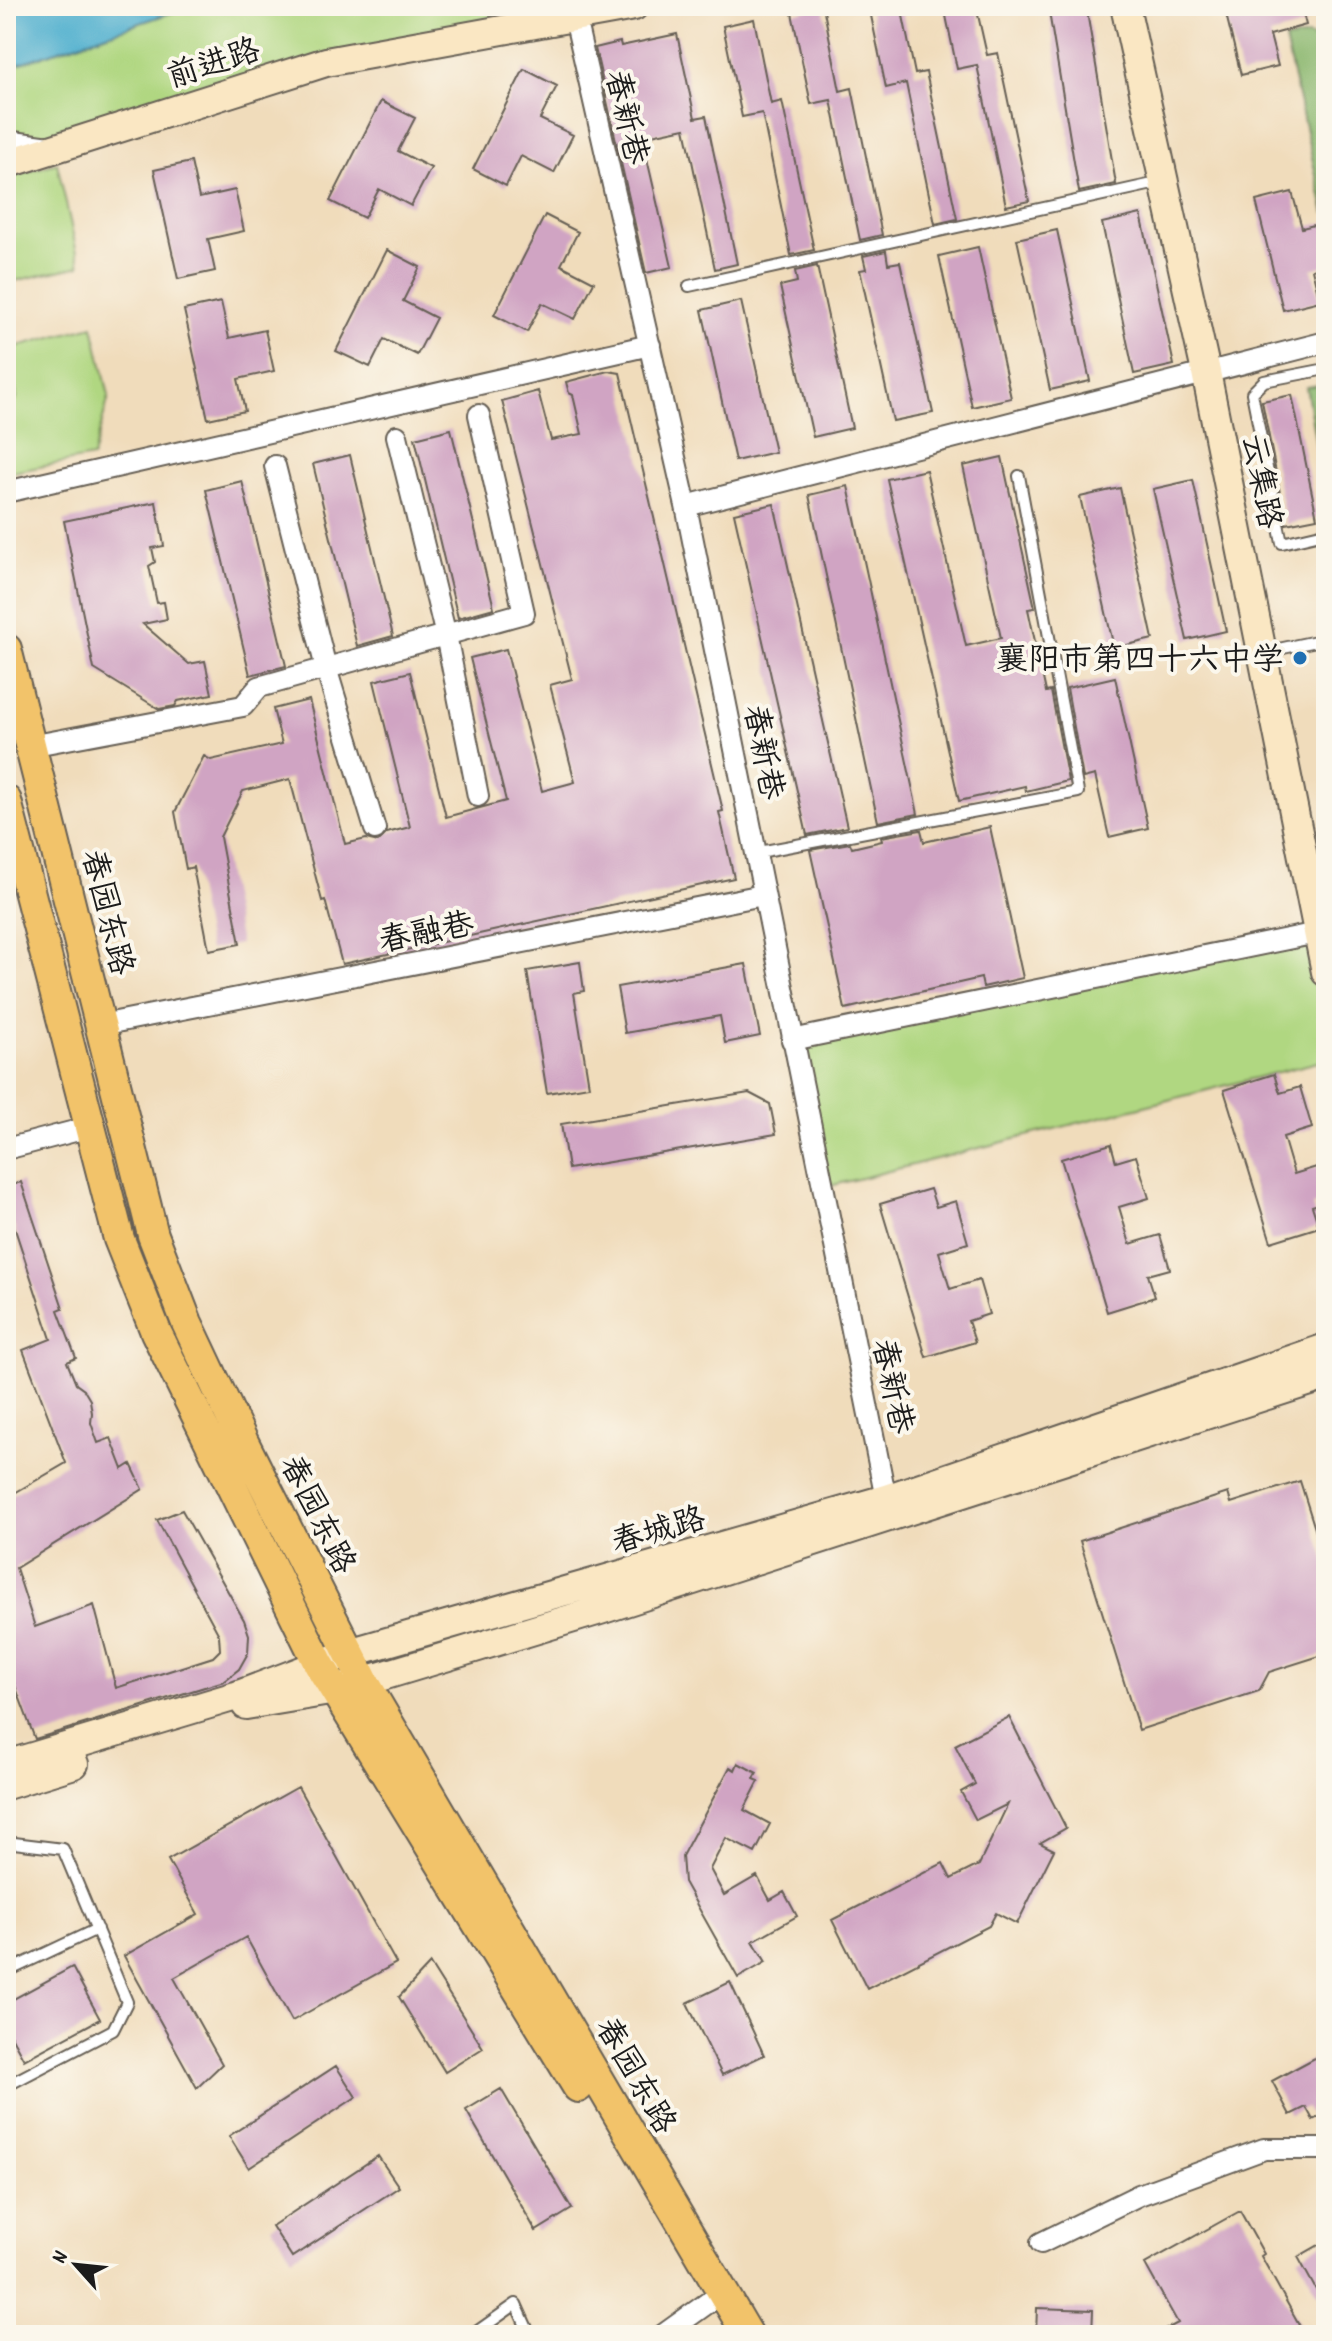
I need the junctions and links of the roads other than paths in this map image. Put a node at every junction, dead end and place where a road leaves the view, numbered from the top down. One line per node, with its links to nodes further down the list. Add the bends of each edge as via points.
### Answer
1 (634, 6): 3 (street, 前进路)
2 (1125, 6): 7 (street, 云集路)
3 (575, 18): 5 (street, 前进路, via 326,62); 10 (street, 春新巷)
4 (6, 141): 5 (street)
5 (58, 148): 6 (street, 前进路)
6 (6, 164)
7 (1164, 181): 8 (lane); 12 (street, 云集路)
8 (689, 286)
9 (1326, 342): 12 (street)
10 (650, 345): 17 (street); 18 (street, 春新巷)
11 (1326, 369): 19 (lane, via 1264,381 1252,393 1282,543)
12 (1206, 372): 18 (street); 23 (street, 云集路)
13 (479, 415): 20 (street, via 524,613)
14 (397, 436): 20 (street)
15 (275, 466): 24 (street)
16 (1019, 476): 29 (lane, via 1078,792)
17 (6, 492)
18 (686, 506): 29 (street, 春新巷)
19 (1326, 534)
20 (444, 635): 24 (street); 26 (street)
21 (1326, 639): 23 (lane)
22 (6, 649): 25 (main road, 春园东路)
23 (1262, 652): 31 (street, 云集路)
24 (326, 668): 25 (street, via 259,687 243,706); 28 (street)
25 (30, 746): 33 (main road, 春园东路)
26 (478, 796)
27 (6, 801): 35 (main road, 春园东路)
28 (375, 829)
29 (754, 853): 30 (street, 春新巷)
30 (763, 895): 33 (street, 春融巷); 34 (street, 春新巷)
31 (1317, 933): 32 (street, 云集路); 34 (street)
32 (1326, 972)
33 (101, 1025): 40 (main road, 春园东路, via 153,1235 187,1323)
34 (792, 1040): 39 (street, 春新巷)
35 (90, 1127): 36 (street); 41 (main road, 春园东路, via 119,1239 156,1332)
36 (6, 1149)
37 (1326, 1348): 39 (street, 春城路)
38 (1326, 1376): 42 (street, 春城路)
39 (886, 1499): 40 (street, 春城路)
40 (349, 1653): 41 (street, 春城路); 42 (main road, 春园东路)
41 (319, 1664): 42 (main road, 春园东路); 43 (street, 春城路, via 236,1696)
42 (350, 1686): 44 (street, 春城路, via 239,1706); 51 (main road, 春园东路); 56 (main road, 春园东路)
43 (6, 1765)
44 (6, 1785)
45 (6, 1842): 46 (lane, via 63,1849)
46 (97, 1929): 47 (lane); 48 (lane, via 127,2002 113,2030)
47 (6, 1972)
48 (6, 2086)
49 (1326, 2149): 50 (street, via 1264,2149 1139,2195)
50 (1041, 2243)
51 (709, 2302): 54 (street); 55 (main road, 春园东路)
52 (472, 2335): 53 (lane, via 516,2304)
53 (530, 2335)
54 (663, 2335)
55 (727, 2335)
56 (748, 2335)

